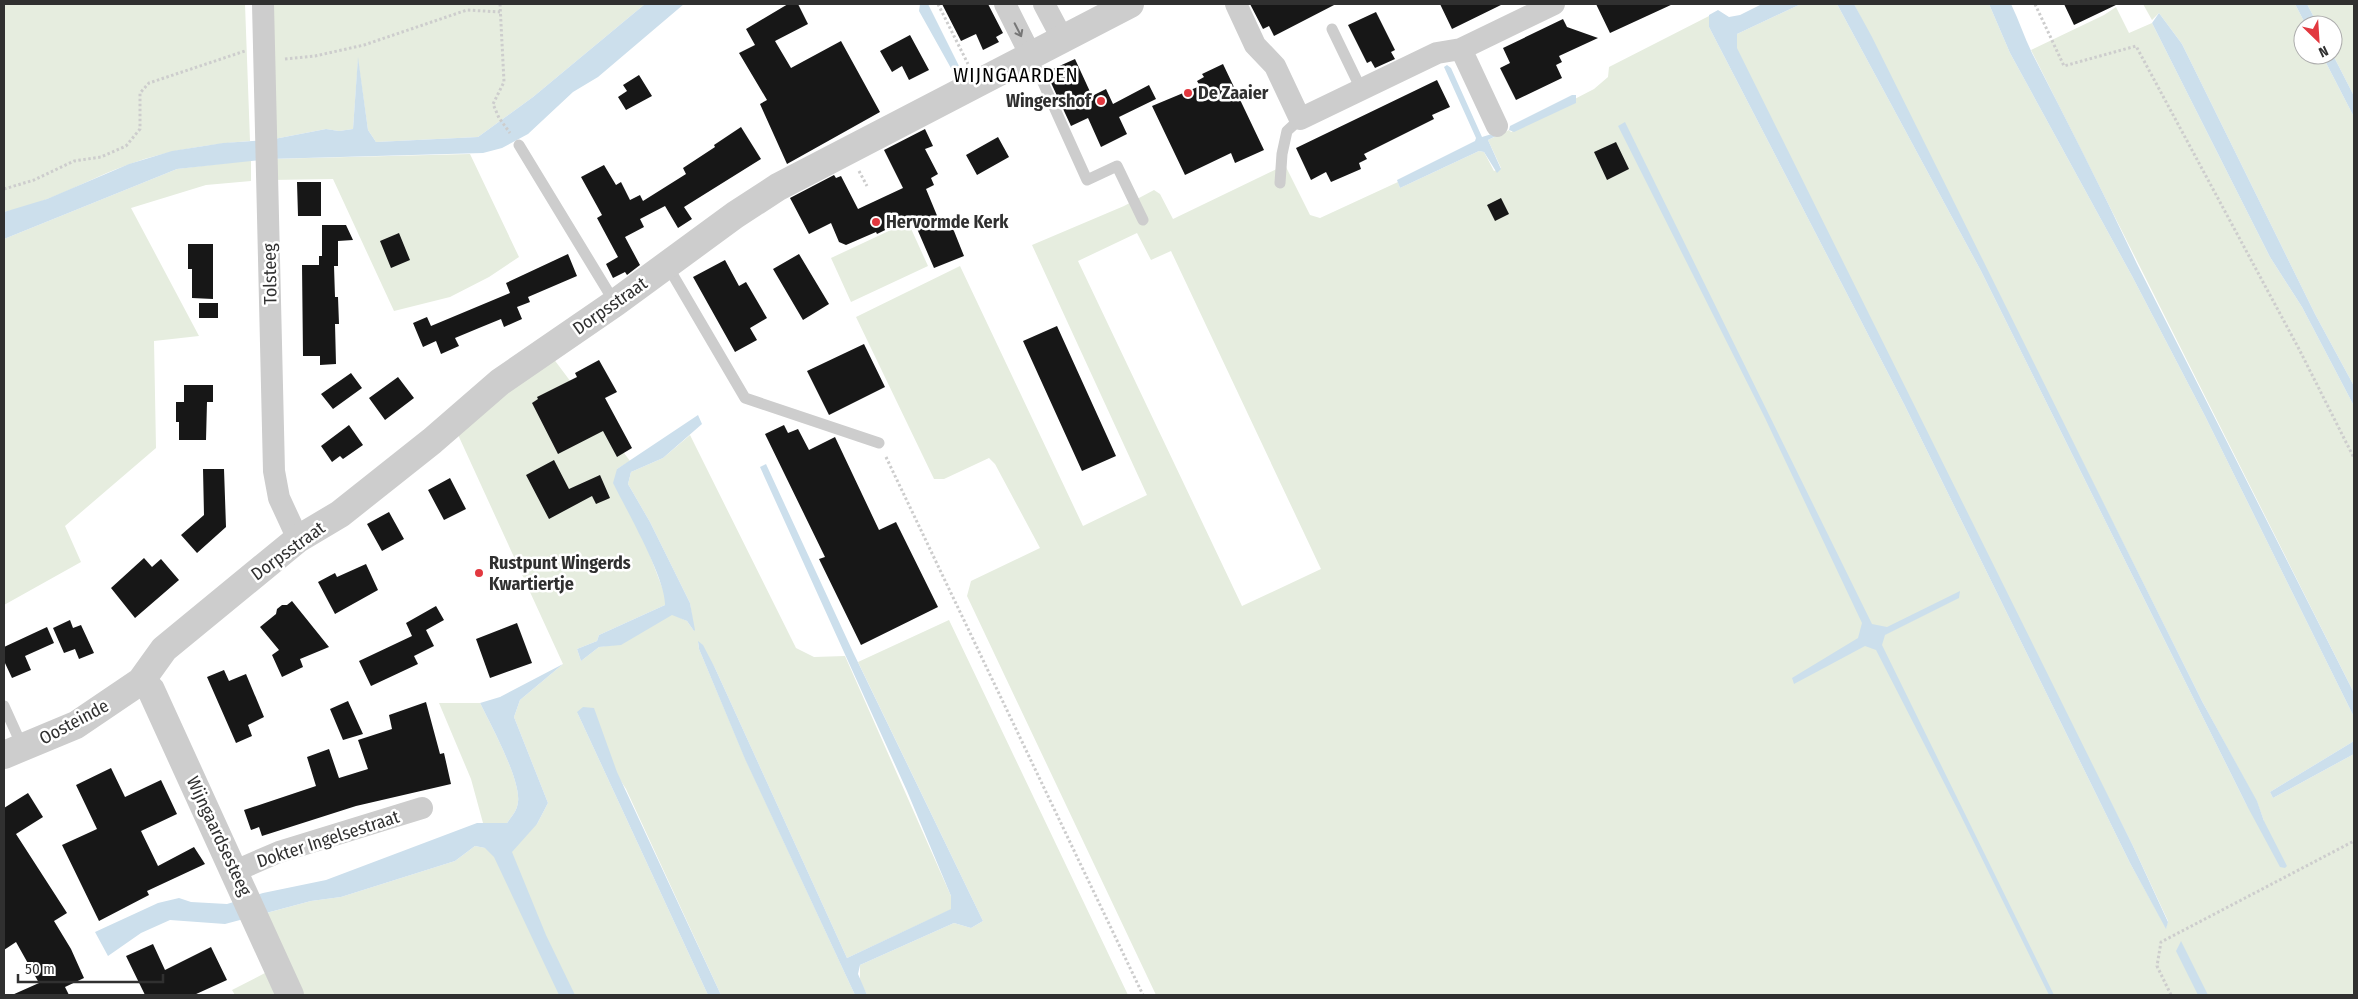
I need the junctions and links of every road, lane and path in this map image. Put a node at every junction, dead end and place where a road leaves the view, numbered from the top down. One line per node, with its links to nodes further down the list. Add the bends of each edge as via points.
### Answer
1 (263, 4): 29 (street, Tolsteeg, via 274,471 278,498)
2 (500, 4): 10 (path)
3 (938, 4): 17 (path)
4 (1005, 4): 15 (street, one-way to 15)
5 (1044, 4): 12 (street)
6 (1130, 4): 12 (street, Dorpsstraat)
7 (1236, 4): 19 (street, via 1255,45 1275,66)
8 (1554, 4): 13 (street)
9 (2035, 4): 28 (path, via 2064,66 2136,46 2295,341)
10 (500, 12): 16 (path, via 467,10 364,45 315,56); 21 (path, via 504,82 493,104)
11 (1332, 28): 18 (lane)
12 (1062, 38): 15 (street, Dorpsstraat)
13 (1461, 49): 18 (street, via 1437,54); 20 (street)
14 (242, 51): 23 (path, via 149,83 140,93 140,129 126,146 101,157 74,161 34,180)
15 (1031, 56): 17 (street, Dorpsstraat); 24 (lane, via 1087,180 1117,166)
16 (280, 59)
17 (978, 84): 25 (street, Dorpsstraat, via 778,187)
18 (1362, 91): 19 (street)
19 (1300, 119): 22 (lane, via 1287,131)
20 (1497, 126)
21 (518, 144): 26 (lane)
22 (1280, 183)
23 (4, 189)
24 (1143, 220)
25 (667, 266): 26 (street, Dorpsstraat); 27 (lane, via 745,398)
26 (615, 303): 29 (street, Dorpsstraat, via 500,382 340,514)
27 (879, 443): 37 (path)
28 (2354, 458)
29 (298, 539): 30 (street, Dorpsstraat, via 164,649)
30 (141, 681): 32 (street, Oosteinde, via 76,725); 35 (street, Wijngaardsesteeg, via 151,690)
31 (4, 706): 32 (lane)
32 (13, 751)
33 (422, 808): 35 (street, Dokter Ingelsestraat, via 279,852)
34 (2354, 841): 38 (path, via 2161,942 2157,966)
35 (240, 883): 36 (street, Wijngaardsesteeg)
36 (290, 995)
37 (1143, 995)
38 (2171, 995)

